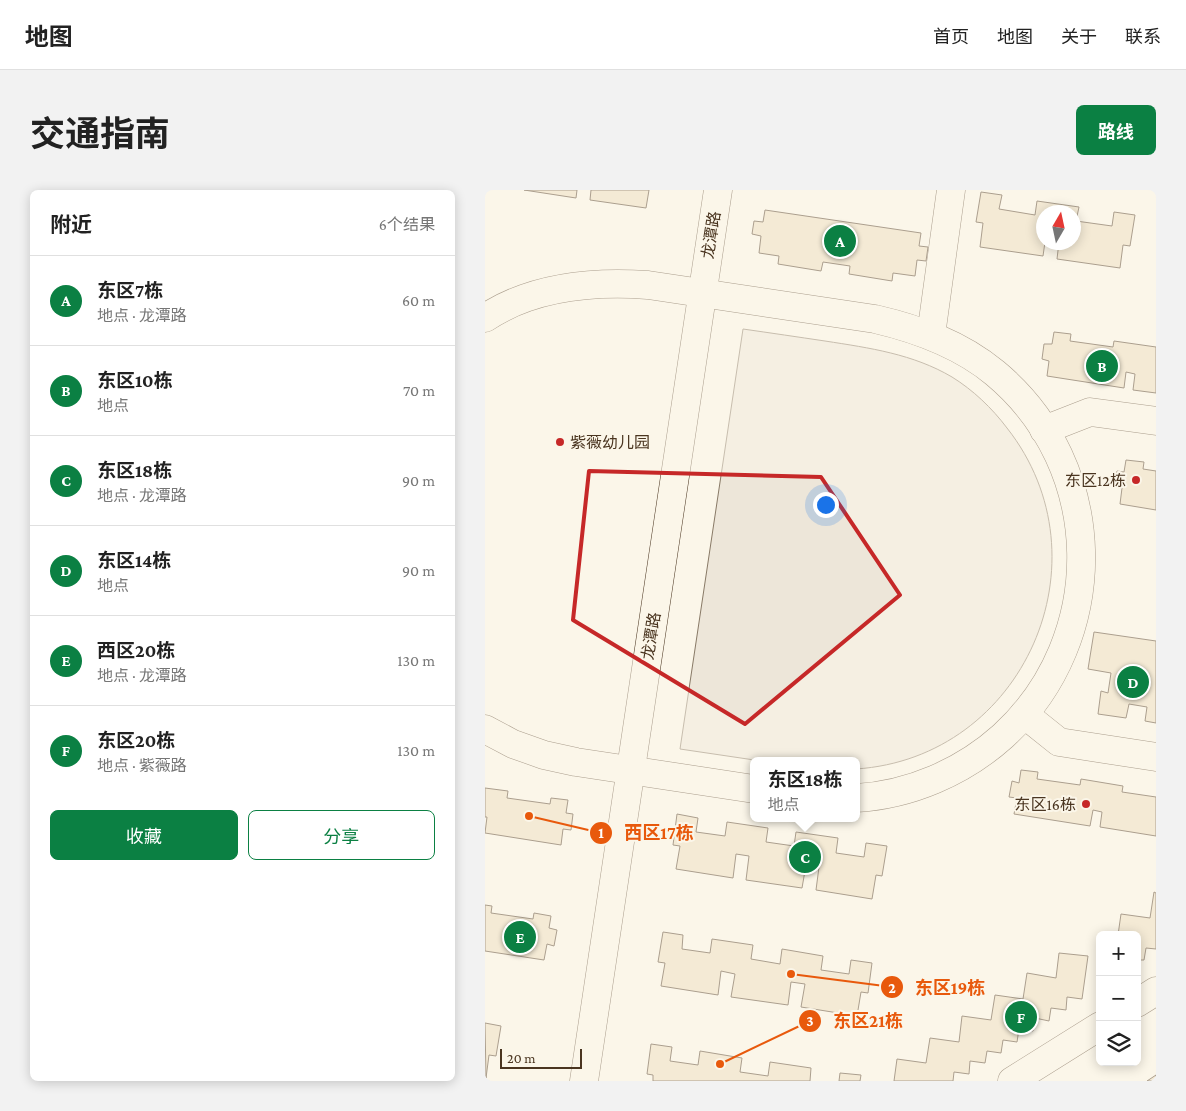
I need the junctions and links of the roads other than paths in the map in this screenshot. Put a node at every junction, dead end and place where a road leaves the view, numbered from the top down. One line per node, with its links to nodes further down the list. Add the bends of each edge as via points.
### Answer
1 (718, 190): 3 (street, 龙潭路)
2 (951, 190): 5 (street)
3 (703, 293): 4 (street, via 615,282 582,284 518,301); 5 (street, via 875,319 907,326); 11 (street, 龙潭路)
4 (485, 318)
5 (931, 336): 7 (street, via 968,353 995,373 1019,396)
6 (1156, 421): 7 (street, via 1090,412)
7 (1045, 430): 8 (street, via 1069,480 1078,512 1081,578 1067,642 1054,672)
8 (1024, 714): 10 (street, via 1059,742); 13 (street, via 990,747 955,770 902,791)
9 (485, 729): 11 (street, via 544,755)
10 (1156, 757)
11 (631, 770): 12 (street); 17 (street, 龙潭路)
12 (750, 788)
13 (860, 798)
14 (1156, 991): 15 (street)
15 (1141, 1000)
16 (1096, 1028): 18 (street)
17 (584, 1081)
18 (1012, 1081)

